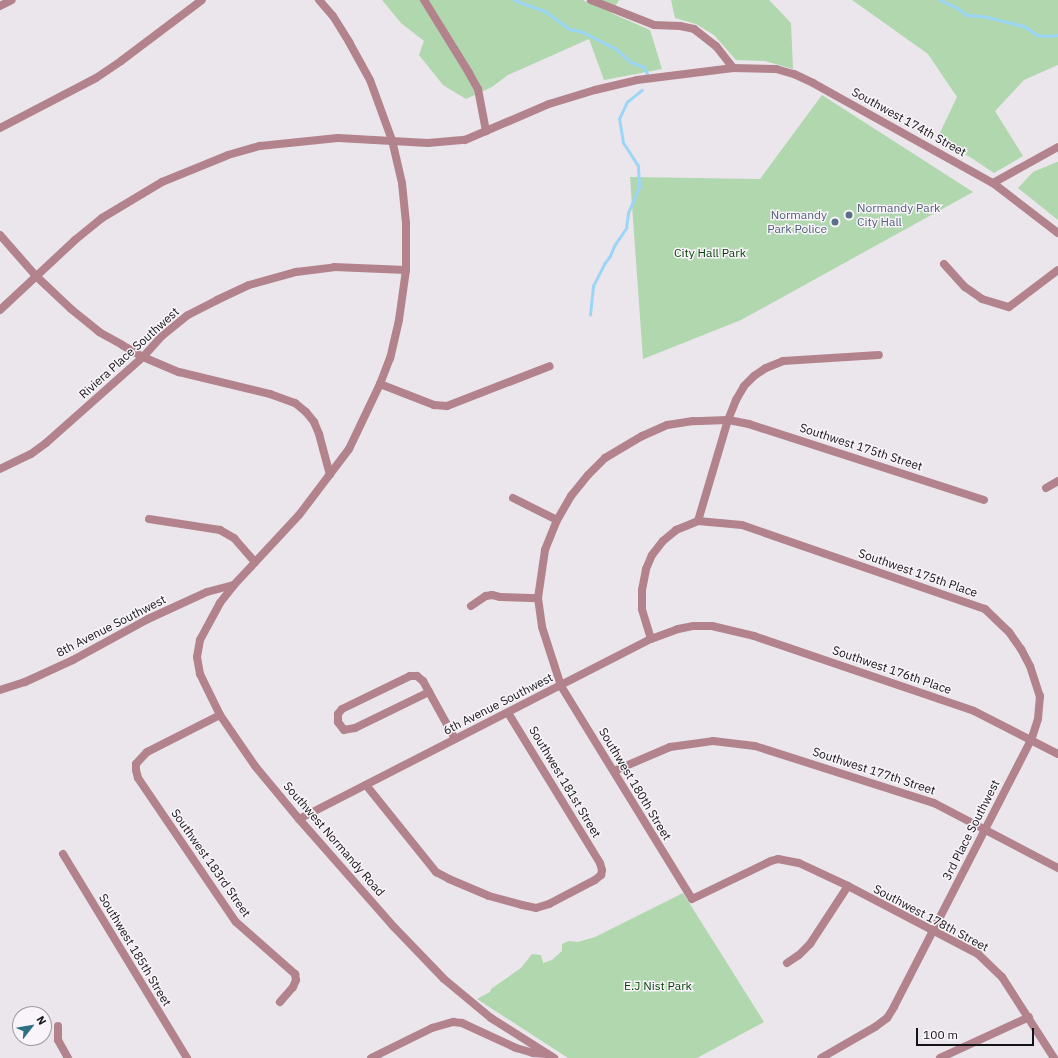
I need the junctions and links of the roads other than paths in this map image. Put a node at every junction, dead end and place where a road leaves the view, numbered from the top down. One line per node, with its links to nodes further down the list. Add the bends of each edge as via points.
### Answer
1 (12, 0): 6 (street)
2 (202, 0): 8 (street, via 96,78)
3 (319, 0): 10 (street, Southwest Normandy Road, via 333,16 370,80)
4 (424, 0): 9 (street, via 478,89)
5 (591, 0): 7 (street, via 654,25 694,29 716,46)
6 (0, 6)
7 (733, 68): 9 (street, Southwest 174th Street, via 638,80 595,90 549,104); 12 (street, Southwest 174th Street, via 776,69 794,74)
8 (0, 128)
9 (486, 131): 10 (street, Southwest 174th Street, via 465,140 451,142)
10 (392, 140): 16 (street, Southwest Normandy Road, via 402,183 406,223); 18 (street, Southwest 174th Street, via 338,138 295,142 254,148 195,167 162,182 102,218)
11 (1058, 147): 12 (street)
12 (994, 183): 13 (street, Southwest 174th Street)
13 (1058, 234)
14 (0, 235): 18 (street)
15 (944, 264): 17 (street, via 965,287 982,299 1009,307)
16 (406, 270): 21 (street, Riviera Place Southwest, via 334,267 296,272 249,285 188,315 162,336); 23 (street, Southwest Normandy Road, via 399,320 390,358)
17 (1058, 270)
18 (36, 276): 19 (street, Southwest 174th Street); 21 (street, via 98,332)
19 (0, 310)
20 (879, 355): 24 (street, via 783,361 766,368 744,386)
21 (143, 357): 25 (street, Riviera Place Southwest, via 46,443 31,454); 26 (street, via 179,372 270,394 295,403 306,412 320,434)
22 (550, 366): 23 (street, via 447,406 434,405)
23 (380, 384): 26 (street, Southwest Normandy Road, via 349,449)
24 (728, 420): 30 (street, Southwest 175th Street, via 780,433); 32 (street, Southwest 175th Street, via 693,420 667,425 625,445 605,458 588,475 571,496); 33 (street)
25 (0, 469)
26 (330, 475): 34 (street, Southwest Normandy Road)
27 (1058, 482): 28 (street)
28 (1046, 488)
29 (513, 498): 32 (street)
30 (984, 500)
31 (149, 519): 34 (street, via 220,530 234,538)
32 (557, 520): 36 (street, Southwest 180th Street, via 545,550)
33 (698, 520): 39 (street, via 676,530 663,541 646,568 642,609); 46 (street, Southwest 175th Place, via 742,526 985,609 1009,632 1030,666 1037,684 1040,696 1038,719)
34 (255, 562): 35 (street, Southwest Normandy Road)
35 (234, 585): 41 (street, 8th Avenue Southwest, via 207,592 148,619 73,660 25,682); 44 (street, Southwest Normandy Road, via 208,623 200,640 197,657 200,674)
36 (538, 598): 37 (street, via 500,597 492,594); 40 (street, Southwest 180th Street, via 542,627)
37 (470, 606)
38 (712, 626): 39 (street, 6th Avenue Southwest, via 678,629); 46 (street, Southwest 176th Place, via 754,636 974,711)
39 (651, 640): 40 (street, 6th Avenue Southwest)
40 (561, 686): 43 (street, 6th Avenue Southwest); 48 (street, Southwest 180th Street)
41 (0, 690)
42 (429, 692): 42 (street, via 423,681 417,676 410,676 342,709 338,714 338,722 344,730 355,728); 45 (street)
43 (508, 713): 45 (street, 6th Avenue Southwest); 49 (street, Southwest 181st Street, via 602,870 601,875 595,880 549,904 536,908 489,896 436,872)
44 (220, 715): 50 (street, Southwest Normandy Road, via 255,766); 58 (street, Southwest 183rd Street, via 147,752 136,764 138,778 236,922 294,974 296,980 293,987)
45 (456, 739): 49 (street, 6th Avenue Southwest)
46 (1031, 740): 47 (street, Southwest 176th Place); 51 (street, 3rd Place Southwest)
47 (1058, 754)
48 (614, 771): 51 (street, Southwest 177th Street, via 670,747 712,741 756,746 934,803); 53 (street, Southwest 180th Street, via 692,899 761,864)
49 (366, 786): 50 (street, 6th Avenue Southwest)
50 (299, 819): 62 (street, Southwest Normandy Road, via 394,927 444,978 491,1018)
51 (986, 829): 54 (street, Southwest 177th Street); 56 (street, 3rd Place Southwest)
52 (63, 854): 64 (street, Southwest 185th Street)
53 (778, 859): 55 (street, Southwest 178th Street, via 799,864)
54 (1058, 868)
55 (848, 886): 56 (street, Southwest 178th Street); 57 (street, via 810,944)
56 (933, 932): 59 (street, Southwest 178th Street, via 978,954 990,964); 66 (street, 3rd Place Southwest, via 887,1018 862,1036)
57 (787, 963)
58 (280, 1002)
59 (1029, 1017): 67 (street); 68 (street, Southwest 178th Street)
60 (58, 1026): 63 (street, via 58,1040)
61 (383, 1055): 62 (street, via 432,1028 453,1022 462,1023 516,1048); 65 (street)
62 (551, 1056)
63 (68, 1058)
64 (187, 1058)
65 (371, 1058)
66 (821, 1058)
67 (940, 1058)
68 (1054, 1058)

